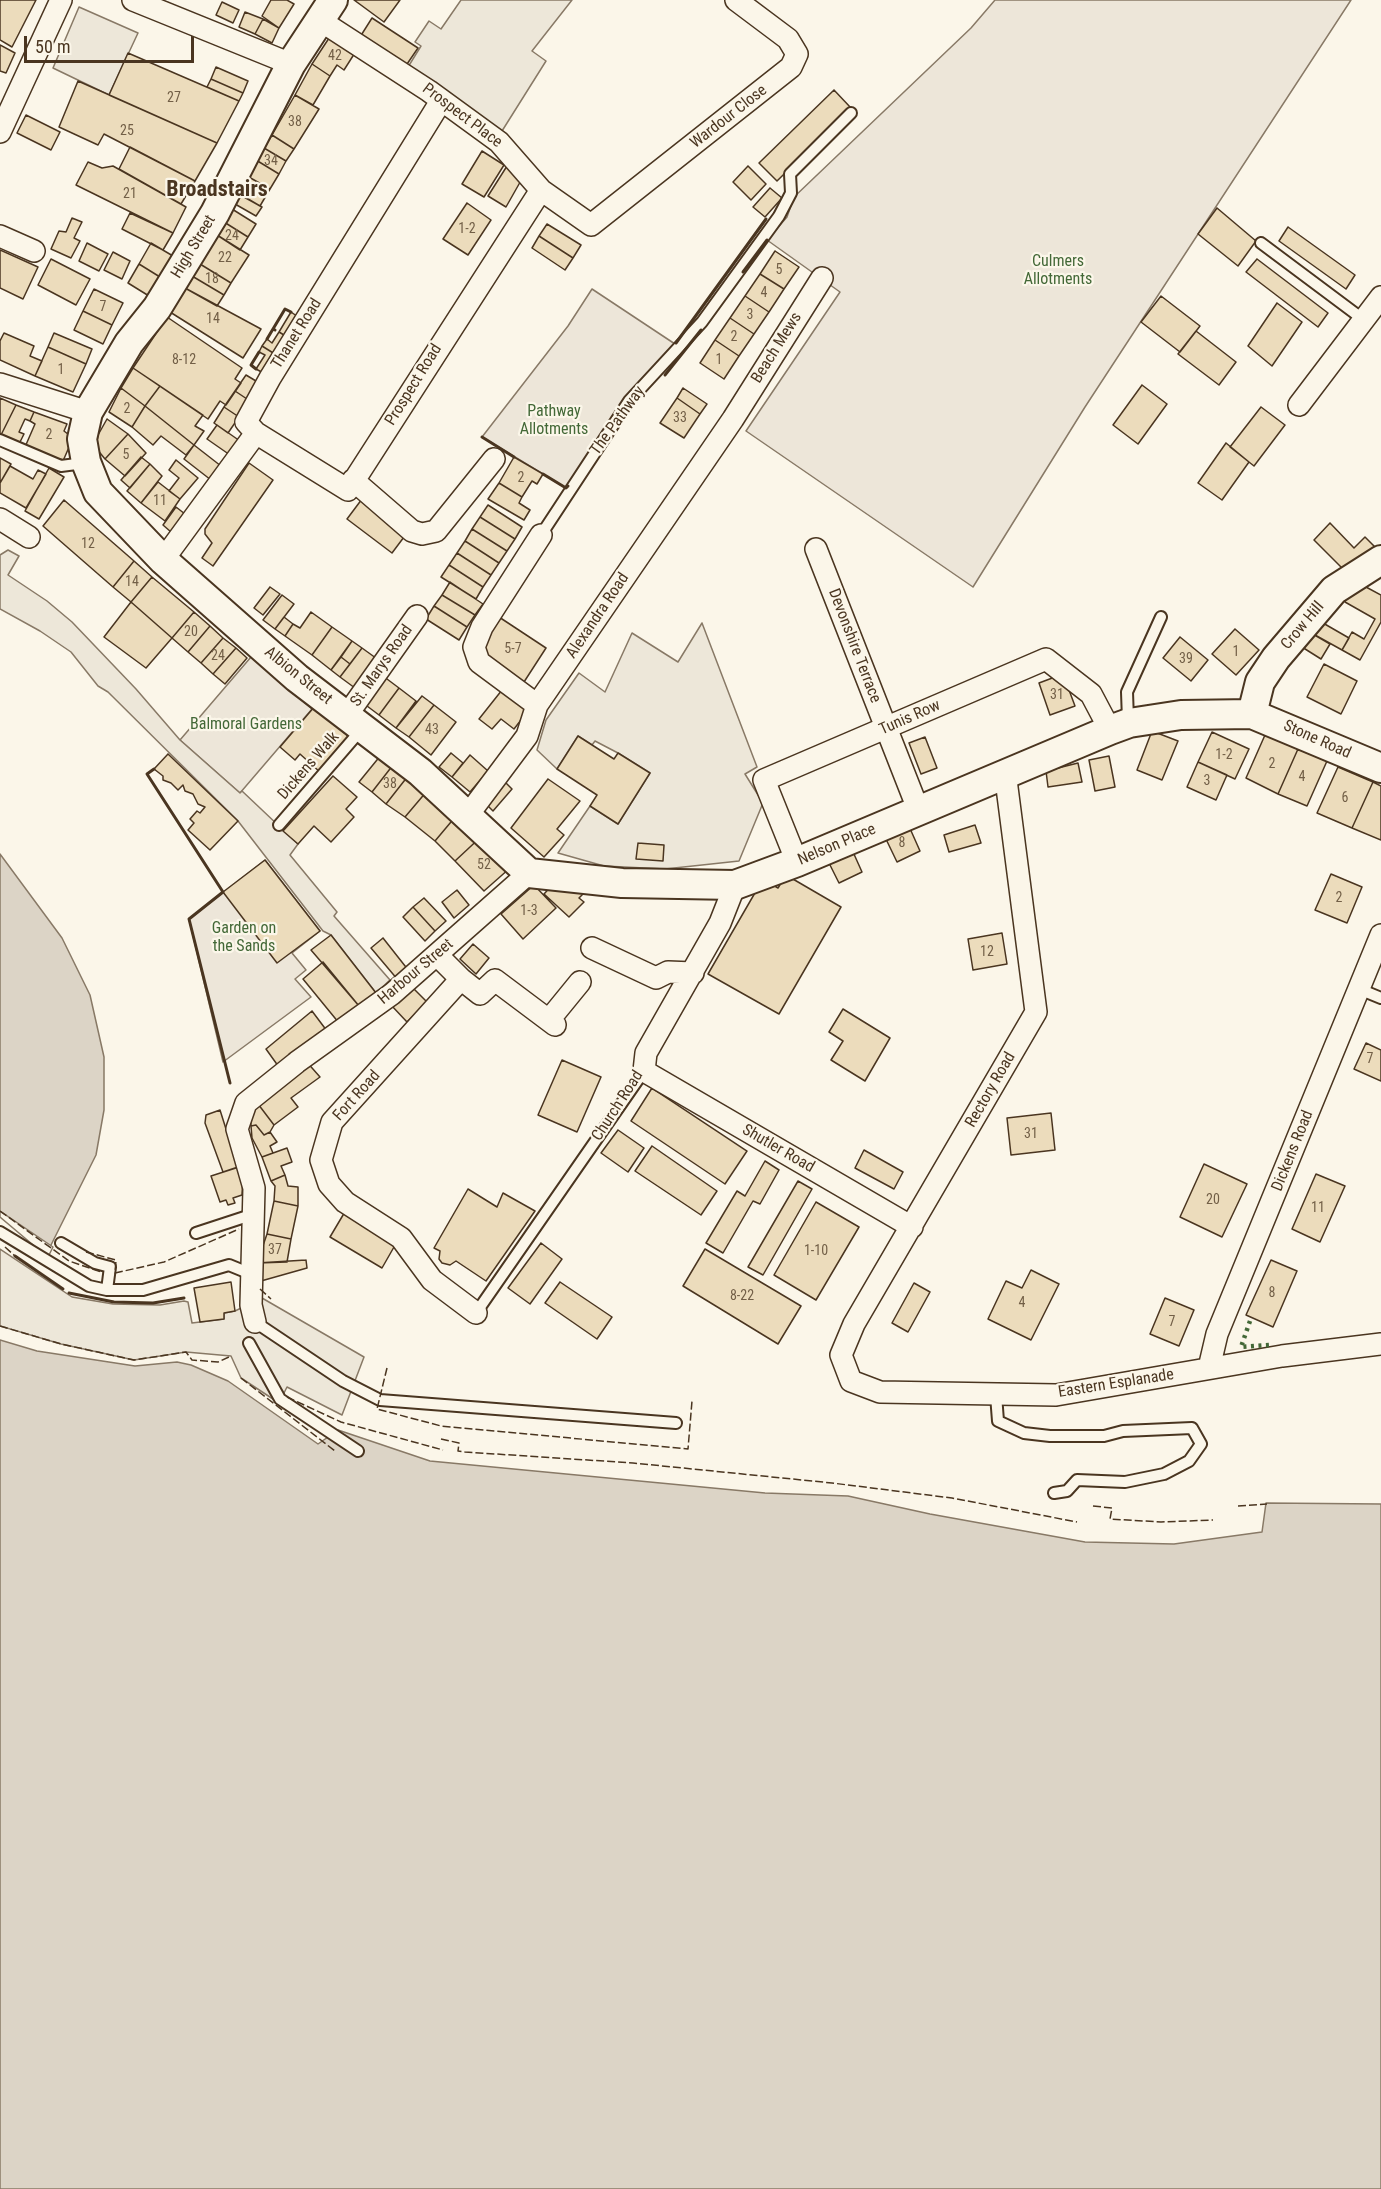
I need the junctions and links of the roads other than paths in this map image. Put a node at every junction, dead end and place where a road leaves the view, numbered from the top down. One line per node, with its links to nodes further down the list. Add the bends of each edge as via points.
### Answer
1 (61, 0): 8 (street)
2 (133, 0): 5 (street)
3 (736, 0): 10 (street, Wardour Close, via 788,39 797,54 791,67)
4 (327, 10): 5 (main road, High Street); 6 (street, Prospect Place)
5 (291, 64): 19 (main road, High Street, via 215,213)
6 (441, 101): 9 (street, Prospect Place, via 499,142); 21 (street, Thanet Road, via 270,378 246,422)
7 (851, 113): 27 (lane, The Pathway, via 790,174 790,193 779,216 702,322 629,401)
8 (0, 132)
9 (541, 190): 10 (street, Prospect Place); 25 (street, Prospect Road)
10 (591, 225)
11 (0, 236): 13 (street)
12 (1261, 243): 16 (lane)
13 (34, 251)
14 (822, 278): 20 (street, Beach Mews)
15 (1381, 297): 16 (street)
16 (1364, 320): 18 (street)
17 (0, 384): 19 (street)
18 (1299, 405)
19 (88, 412): 24 (main road, High Street, via 82,439)
20 (733, 419): 34 (street, Alexandra Road)
21 (256, 434): 25 (street, via 348,490); 30 (street)
22 (0, 440): 24 (lane, via 61,466)
23 (494, 459): 25 (street, via 436,531 412,531)
24 (86, 462): 30 (main road, Albion Street, via 98,492)
25 (353, 480)
26 (0, 519): 28 (street)
27 (541, 535): 34 (street, The Pathway, via 482,627 474,647 479,662)
28 (29, 537)
29 (816, 549): 38 (street, Devonshire Terrace)
30 (163, 560): 36 (main road, Albion Street, via 297,678)
31 (1381, 561): 35 (main road, Crow Hill, via 1334,590 1276,658 1260,682)
32 (417, 616): 36 (street, St. Marys Road)
33 (1161, 617): 37 (lane, via 1127,692)
34 (537, 705): 42 (street, Alexandra Road, via 527,736)
35 (1252, 714): 37 (main road, Nelson Place, via 1181,715); 39 (main road, Stone Road)
36 (355, 721): 42 (main road, Albion Street); 43 (lane, Dickens Walk)
37 (1119, 727): 38 (street, Tunis Row, via 1091,694 1046,659); 40 (main road, Nelson Place)
38 (886, 729): 41 (street, Devonshire Terrace); 44 (street, Tunis Row, via 764,780)
39 (1381, 768)
40 (1005, 772): 41 (main road, Nelson Place); 57 (street, Rectory Road, via 1036,1011)
41 (918, 809): 44 (main road, Nelson Place)
42 (468, 815): 45 (main road, Albion Street)
43 (279, 825)
44 (797, 862): 46 (main road, Nelson Place)
45 (529, 873): 46 (main road, Nelson Place, via 622,883); 49 (street, Harbour Street)
46 (735, 885): 50 (street, Church Road)
47 (1381, 935): 53 (street, Dickens Road)
48 (592, 948): 50 (street, via 656,978 668,972)
49 (437, 955): 51 (street); 56 (street, Harbour Street, via 392,994 246,1103 237,1130 254,1188)
50 (693, 974): 55 (street, Church Road, via 646,1053)
51 (461, 979): 52 (street, via 480,994 495,980 552,1023); 63 (street, Fort Road, via 332,1122 321,1160 329,1184 345,1202 401,1238 432,1280)
52 (580, 982)
53 (1359, 989): 54 (lane); 67 (street, Dickens Road, via 1217,1334)
54 (1381, 998)
55 (644, 1071): 57 (street, Shutler Road); 63 (lane, Church Road)
56 (254, 1214): 59 (lane); 61 (street, Harbour Street)
57 (912, 1227): 68 (street, Rectory Road, via 841,1355)
58 (0, 1232): 62 (lane, via 89,1286)
59 (196, 1233)
60 (61, 1242): 62 (lane, via 95,1263 110,1267)
61 (251, 1274): 62 (lane, via 229,1264 143,1290); 64 (street, Harbour Street)
62 (107, 1290)
63 (476, 1314)
64 (255, 1322): 70 (lane, via 343,1381 380,1400)
65 (249, 1343): 71 (lane, via 280,1399)
66 (1381, 1344): 67 (street, Eastern Esplanade)
67 (1209, 1368): 69 (street, Eastern Esplanade, via 1056,1395)
68 (851, 1381): 69 (street, Eastern Esplanade, via 880,1392)
69 (996, 1395): 72 (lane, via 998,1421 1024,1433 1104,1436 1132,1430 1192,1428 1201,1444 1189,1461 1164,1474 1125,1482 1077,1480 1067,1491)
70 (676, 1423)
71 (358, 1451)
72 (1054, 1493)

